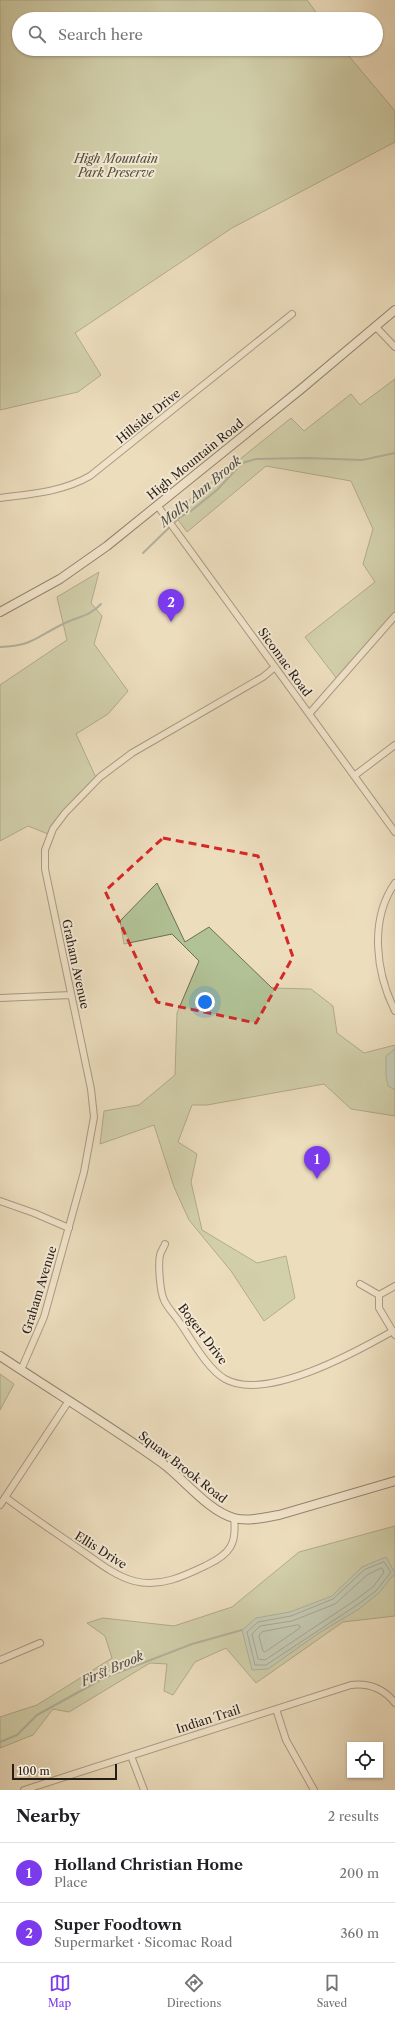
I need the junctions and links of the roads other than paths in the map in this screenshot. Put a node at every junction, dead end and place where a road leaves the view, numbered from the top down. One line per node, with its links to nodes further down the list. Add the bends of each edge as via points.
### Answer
1 (395, 310): 3 (main road, High Mountain Road)
2 (292, 314): 5 (street, Hillside Drive, via 90,476 55,491)
3 (376, 327): 4 (street); 6 (main road, High Mountain Road)
4 (395, 347)
5 (0, 498)
6 (157, 505): 7 (main road, High Mountain Road, via 86,562); 9 (street, Sicomac Road)
7 (0, 612)
8 (395, 616): 10 (street)
9 (275, 667): 10 (street, Sicomac Road); 15 (street, Graham Avenue, via 263,677 132,753 100,777 53,829 45,850 45,869)
10 (309, 714): 12 (street, Sicomac Road)
11 (395, 745): 12 (street)
12 (354, 776): 13 (street, Sicomac Road)
13 (395, 831)
14 (395, 883): 17 (street, via 381,915 378,948 384,987)
15 (71, 995): 16 (street); 19 (street, Graham Avenue, via 94,1109 84,1172)
16 (0, 998)
17 (395, 1011)
18 (0, 1201): 19 (street)
19 (69, 1228): 26 (street, Graham Avenue, via 44,1317)
20 (165, 1244): 24 (street, Bogert Drive, via 160,1254 159,1268 163,1299 211,1367 225,1379 249,1386 271,1383 330,1363)
21 (360, 1284): 23 (street)
22 (395, 1286): 23 (street)
23 (379, 1295): 24 (street, via 378,1308)
24 (394, 1333)
25 (0, 1356): 26 (main road, Squaw Brook Road)
26 (21, 1370): 27 (main road, Squaw Brook Road)
27 (68, 1402): 29 (street); 31 (main road, Squaw Brook Road, via 135,1444 214,1507)
28 (395, 1481): 31 (main road, Squaw Brook Road, via 279,1515 265,1518)
29 (5, 1497): 30 (street); 31 (street, Ellis Drive, via 109,1570 144,1582 172,1580 222,1557 236,1534)
30 (0, 1505)
31 (234, 1518)
32 (40, 1643): 33 (street)
33 (0, 1660)
34 (395, 1703): 35 (street, Indian Trail, via 382,1690 358,1684)
35 (276, 1709): 36 (street, Indian Trail); 39 (street, via 286,1740)
36 (130, 1756): 37 (street, Indian Trail); 38 (street)
37 (24, 1790)
38 (144, 1790)
39 (314, 1790)

